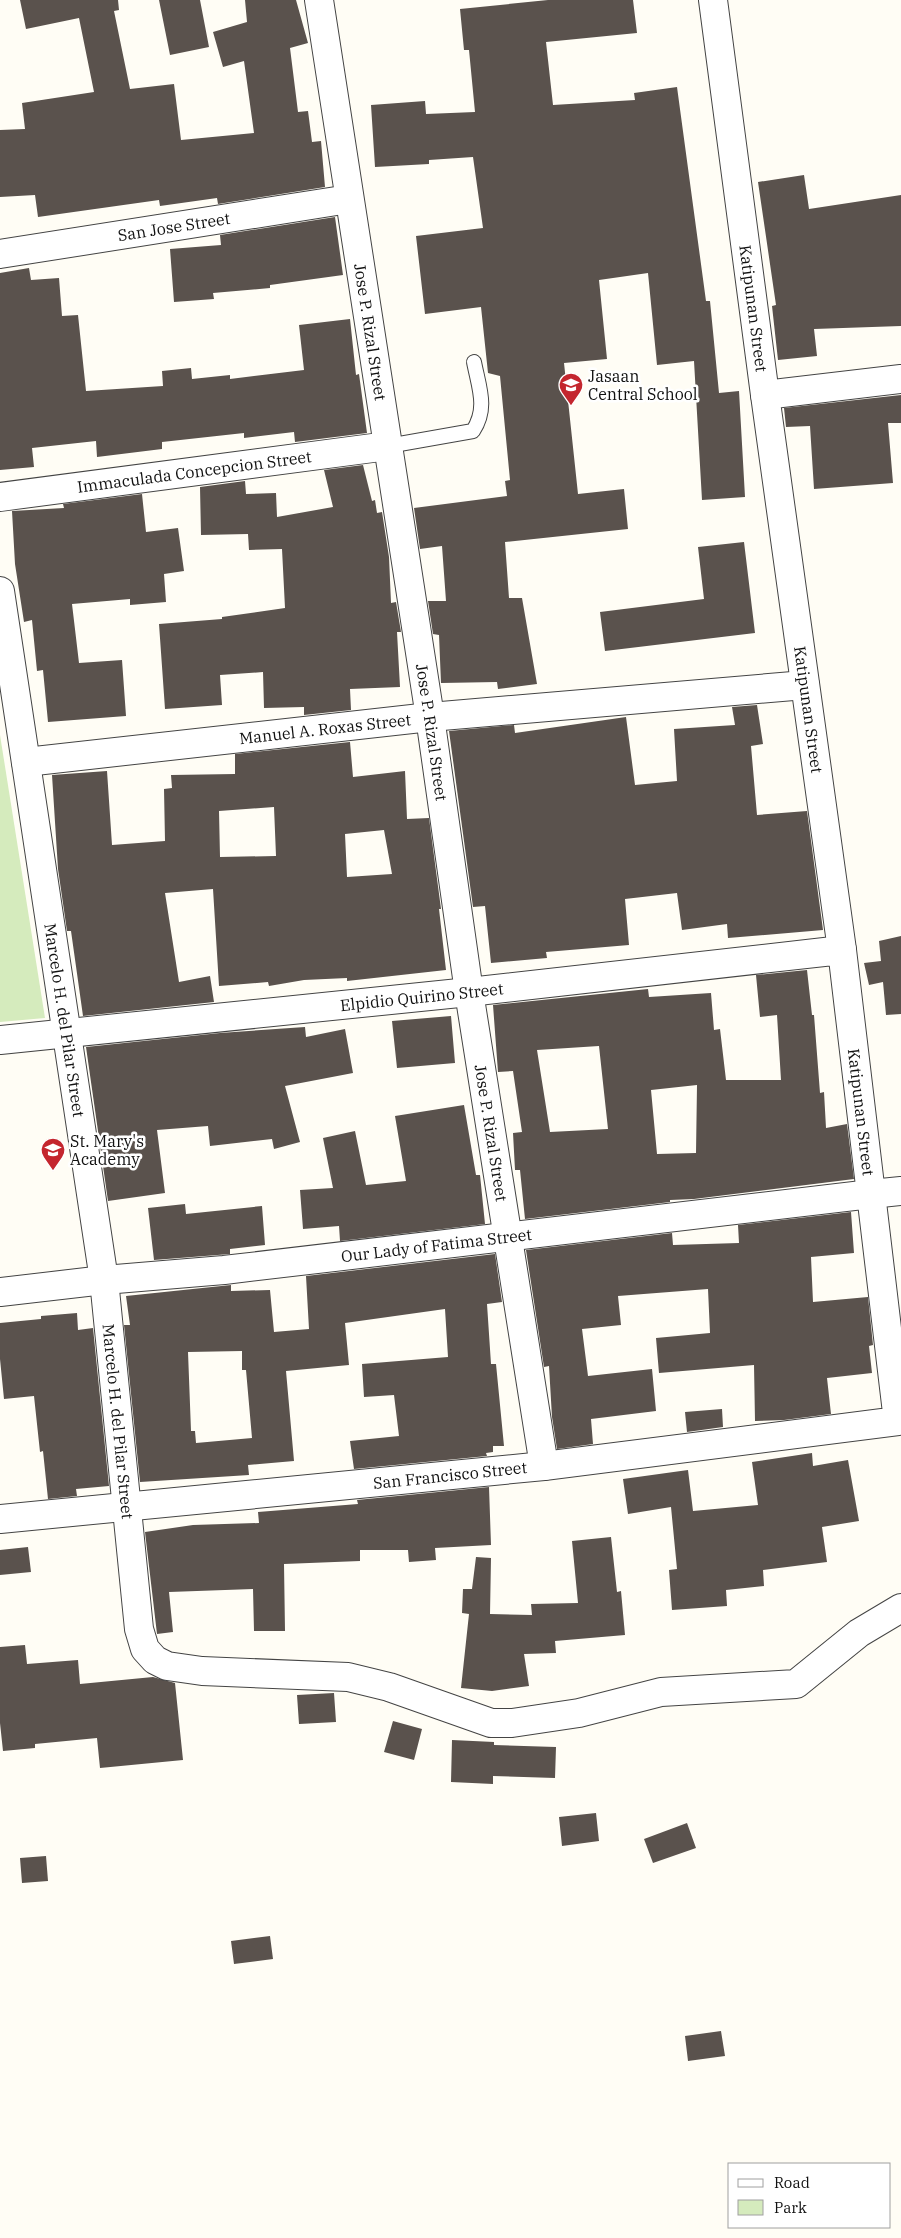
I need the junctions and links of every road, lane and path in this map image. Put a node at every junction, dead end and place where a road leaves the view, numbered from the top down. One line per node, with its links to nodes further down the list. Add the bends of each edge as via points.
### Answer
1 (319, 0): 3 (street, Jose P. Rizal Street)
2 (713, 0): 7 (street, Katipunan Street)
3 (349, 199): 4 (street, San Jose Street); 8 (street, Jose P. Rizal Street)
4 (0, 254)
5 (474, 362): 8 (lane, via 483,408 473,431)
6 (901, 380): 7 (street)
7 (764, 394): 11 (street, Katipunan Street)
8 (388, 446): 9 (street, Immaculada Concepcion Street); 12 (street, Jose P. Rizal Street)
9 (0, 497)
10 (0, 591): 13 (street, Marcelo H. del Pilar Street)
11 (805, 685): 12 (street, Manuel A. Roxas Street); 14 (street, Katipunan Street)
12 (430, 717): 13 (street, Manuel A. Roxas Street); 15 (street, Jose P. Rizal Street)
13 (26, 762): 16 (street, Marcelo H. del Pilar Street)
14 (842, 950): 15 (street, Elpidio Quirino Street); 19 (street, Katipunan Street)
15 (469, 992): 16 (street, Elpidio Quirino Street); 20 (street, Jose P. Rizal Street)
16 (67, 1033): 17 (street, Elpidio Quirino Street); 21 (street, Marcelo H. del Pilar Street)
17 (0, 1040)
18 (901, 1191): 19 (street, Our Lady of Fatima Street)
19 (871, 1194): 20 (street, Our Lady of Fatima Street); 23 (street, Katipunan Street)
20 (508, 1237): 21 (street, Our Lady of Fatima Street, via 224,1270); 24 (street, Jose P. Rizal Street)
21 (104, 1280): 22 (street, Our Lady of Fatima Street); 25 (street, Marcelo H. del Pilar Street)
22 (0, 1292)
23 (898, 1421): 24 (street, San Francisco Street)
24 (544, 1466): 25 (street, San Francisco Street)
25 (126, 1507): 26 (street, San Francisco Street); 27 (street, Marcelo H. del Pilar Street, via 139,1629 145,1649 155,1660 167,1666 202,1671 348,1677 389,1687 491,1723 579,1713 667,1691 796,1684 859,1633)
26 (0, 1519)
27 (901, 1608)

